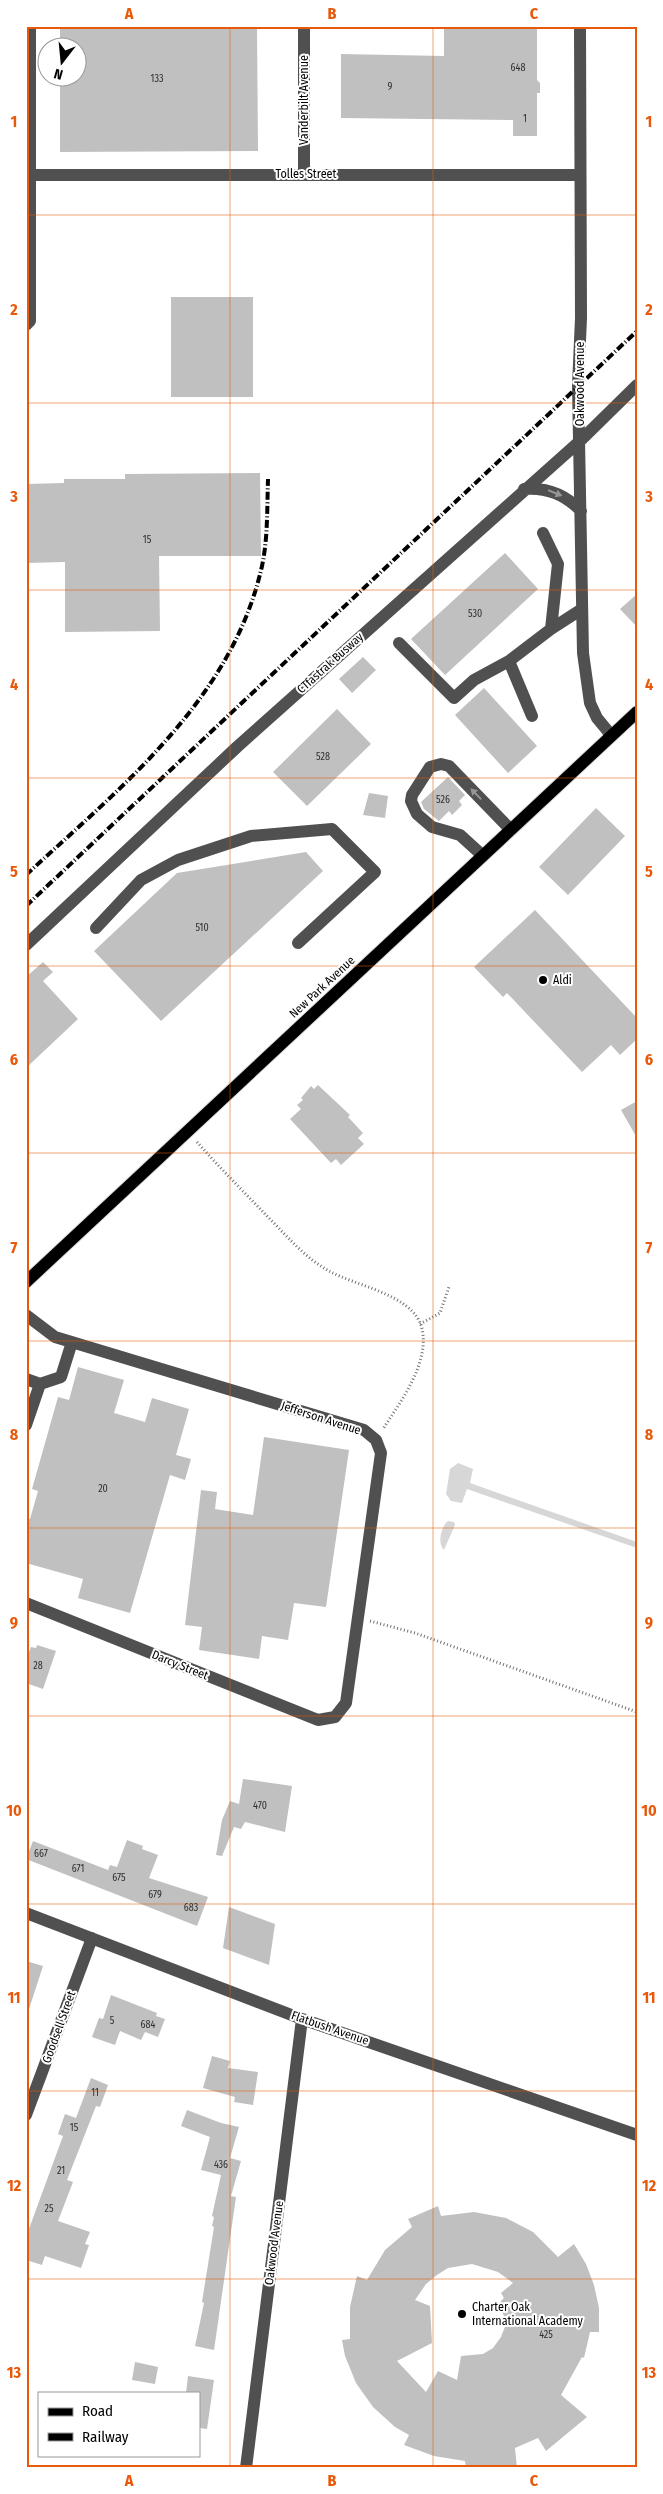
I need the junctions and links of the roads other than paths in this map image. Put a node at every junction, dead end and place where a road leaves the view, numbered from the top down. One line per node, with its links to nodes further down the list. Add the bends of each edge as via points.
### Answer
1 (30, 26): 5 (street)
2 (304, 26): 4 (street, Vanderbilt Avenue)
3 (580, 26): 6 (street, Oakwood Avenue)
4 (304, 174): 5 (street, Tolles Street); 6 (street, Tolles Street)
5 (31, 175): 7 (street, via 30,321)
6 (580, 175): 9 (street, Oakwood Avenue)
7 (26, 325)
8 (637, 385): 9 (street, CTfastrak Busway)
9 (580, 441): 10 (street, CTfastrak Busway); 11 (street, Oakwood Avenue)
10 (524, 489): 11 (street, one-way to 11, via 552,491 567,498); 24 (street, CTfastrak Busway, via 237,747)
11 (581, 511): 13 (street, Oakwood Avenue)
12 (543, 533): 14 (street, via 558,564)
13 (582, 609): 14 (street); 19 (street, Oakwood Avenue, via 588,696 597,718)
14 (551, 629): 16 (street)
15 (399, 643): 16 (street, via 454,698 474,680)
16 (509, 661): 18 (street)
17 (637, 712): 19 (main road, New Park Avenue)
18 (532, 716)
19 (611, 735): 20 (main road, New Park Avenue)
20 (510, 829): 21 (main road, New Park Avenue); 21 (street, one-way to 21, via 449,766 430,767 412,795 417,814 432,827 460,835)
21 (482, 855): 25 (main road, New Park Avenue)
22 (96, 928): 23 (street, via 141,880 178,860 251,836 332,829 375,872)
23 (298, 943)
24 (26, 945)
25 (26, 1282)
26 (26, 1316): 27 (street, Jefferson Avenue, via 55,1336)
27 (72, 1342): 29 (street, via 61,1377); 32 (street, Jefferson Avenue, via 364,1430 376,1440 381,1453 346,1703)
28 (26, 1379): 29 (street)
29 (40, 1384): 30 (street)
30 (26, 1425)
31 (26, 1603): 32 (street, Darcy Street, via 318,1720)
32 (335, 1717)
33 (26, 1913): 34 (street, Flatbush Avenue)
34 (92, 1938): 35 (street, Flatbush Avenue); 36 (street, Goodsell Street)
35 (302, 2019): 37 (street, Flatbush Avenue); 38 (street, Oakwood Avenue)
36 (26, 2115)
37 (637, 2135)
38 (246, 2468)

